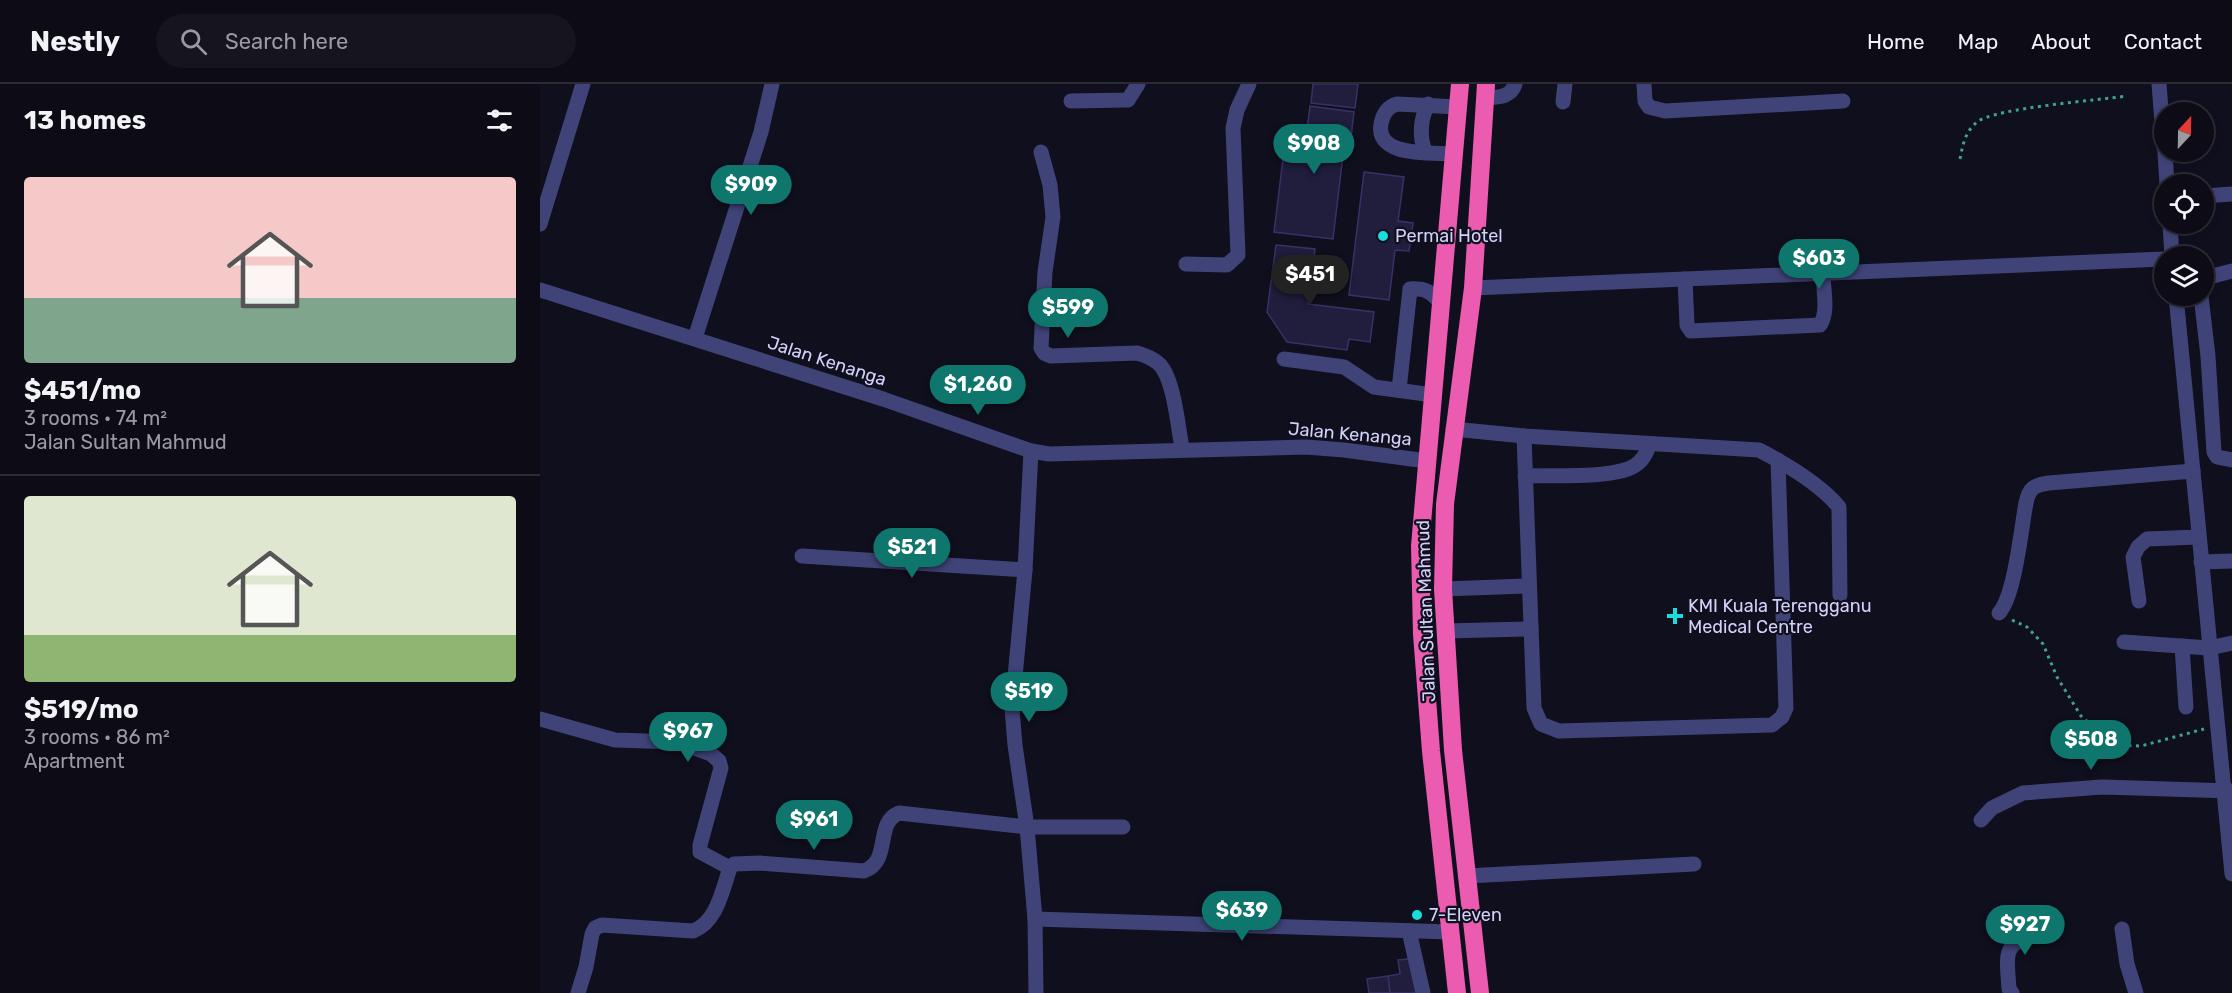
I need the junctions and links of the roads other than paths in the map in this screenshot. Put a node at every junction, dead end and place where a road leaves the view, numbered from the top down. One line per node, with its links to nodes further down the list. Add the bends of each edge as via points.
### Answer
1 (584, 84): 22 (street)
2 (772, 84): 34 (street, via 761,132)
3 (1138, 84): 12 (street, via 1128,100)
4 (1249, 84): 24 (street, via 1233,128 1238,255 1227,265)
5 (1460, 84): 16 (highway, Jalan Sultan Mahmud)
6 (1515, 84): 10 (street, via 1507,95)
7 (1565, 84): 13 (street)
8 (1644, 84): 11 (street, via 1649,107 1665,111)
9 (2159, 84): 14 (street)
10 (1485, 91): 29 (highway, Jalan Sultan Mahmud)
11 (1843, 100)
12 (1071, 101)
13 (1563, 102)
14 (2161, 102)
15 (1428, 104): 16 (street); 18 (street, via 1421,129); 18 (street, via 1390,106 1380,129 1390,147)
16 (1458, 107): 19 (highway, Jalan Sultan Mahmud)
17 (1041, 152): 43 (street, via 1053,217 1041,348 1051,356 1137,353 1160,364 1168,377)
18 (1425, 152): 19 (street)
19 (1454, 154): 31 (highway, Jalan Sultan Mahmud)
20 (2232, 194): 21 (street)
21 (2214, 195)
22 (540, 224)
23 (2154, 259): 26 (street)
24 (1186, 264)
25 (2232, 271): 27 (street)
26 (1823, 274): 28 (street); 28 (street, via 1824,309 1820,325 1703,331 1691,331 1687,325)
27 (2214, 276)
28 (1685, 279): 29 (street)
29 (1473, 288): 40 (highway, Jalan Sultan Mahmud)
30 (540, 290): 34 (street, Jalan Kenanga)
31 (1441, 303): 38 (street, via 1424,288 1410,289); 39 (highway, Jalan Sultan Mahmud)
32 (2177, 306): 35 (street)
33 (2202, 306): 36 (street)
34 (695, 338): 44 (street, Jalan Kenanga)
35 (2182, 354): 36 (street); 48 (street)
36 (2208, 356): 46 (street, via 2214,452 2217,457)
37 (1284, 359): 38 (street, via 1344,367 1374,387)
38 (1399, 390): 39 (street)
39 (1433, 394): 47 (highway, Jalan Sultan Mahmud)
40 (1454, 429): 41 (street); 56 (highway, Jalan Sultan Mahmud, via 1444,504)
41 (1524, 436): 42 (street); 49 (street)
42 (1650, 444): 45 (street, via 1759,450); 49 (street, via 1643,459 1618,473)
43 (1182, 448): 44 (street, Jalan Kenanga, via 1050,454); 47 (street, Jalan Kenanga, via 1306,447)
44 (1030, 451): 54 (street)
45 (1778, 460): 57 (street, via 1839,507); 60 (street, via 1786,708 1772,725 1559,731 1542,724 1534,708)
46 (2232, 460)
47 (1427, 461): 82 (highway, Jalan Sultan Mahmud, via 1420,546 1422,634)
48 (2193, 471): 50 (street); 59 (street, via 2032,487 2010,590)
49 (1525, 476): 55 (street)
50 (2199, 537): 53 (street); 58 (street, via 2147,539 2138,547 2133,557)
51 (802, 556): 54 (street)
52 (2232, 561): 53 (street)
53 (2201, 562): 65 (street)
54 (1025, 570): 72 (street, via 1012,709)
55 (1529, 586): 56 (street); 60 (street)
56 (1443, 589): 61 (highway, Jalan Sultan Mahmud)
57 (1840, 595)
58 (2139, 601)
59 (1999, 613)
60 (1531, 628): 61 (street)
61 (1445, 632): 77 (highway, Jalan Sultan Mahmud)
62 (2124, 642): 64 (street)
63 (2232, 643): 65 (street)
64 (2182, 646): 65 (street); 67 (street)
65 (2209, 648): 66 (street)
66 (2212, 674): 67 (street); 70 (street)
67 (2184, 675): 68 (street)
68 (2186, 707)
69 (540, 719): 75 (street, via 615,740 677,742 711,754 721,768 700,852)
70 (2228, 792): 71 (street, via 2102,787 2022,793 1992,808); 76 (street)
71 (1981, 820)
72 (1027, 827): 73 (street); 75 (street, via 899,813 888,822 877,862 864,871 760,863 734,864); 78 (street)
73 (1124, 827)
74 (1694, 864): 77 (street)
75 (730, 868): 83 (street, via 711,917 703,927 693,931 602,925 595,928)
76 (2232, 874)
77 (1467, 876): 87 (highway, Jalan Sultan Mahmud)
78 (1035, 919): 81 (street); 84 (street)
79 (2043, 929): 88 (street, via 2010,947 2007,955)
80 (2122, 929): 89 (street)
81 (1409, 931): 82 (street); 85 (street)
82 (1450, 932): 86 (highway, Jalan Sultan Mahmud)
83 (578, 993)
84 (1036, 993)
85 (1423, 993)
86 (1458, 993)
87 (1480, 993)
88 (2012, 993)
89 (2136, 993)

